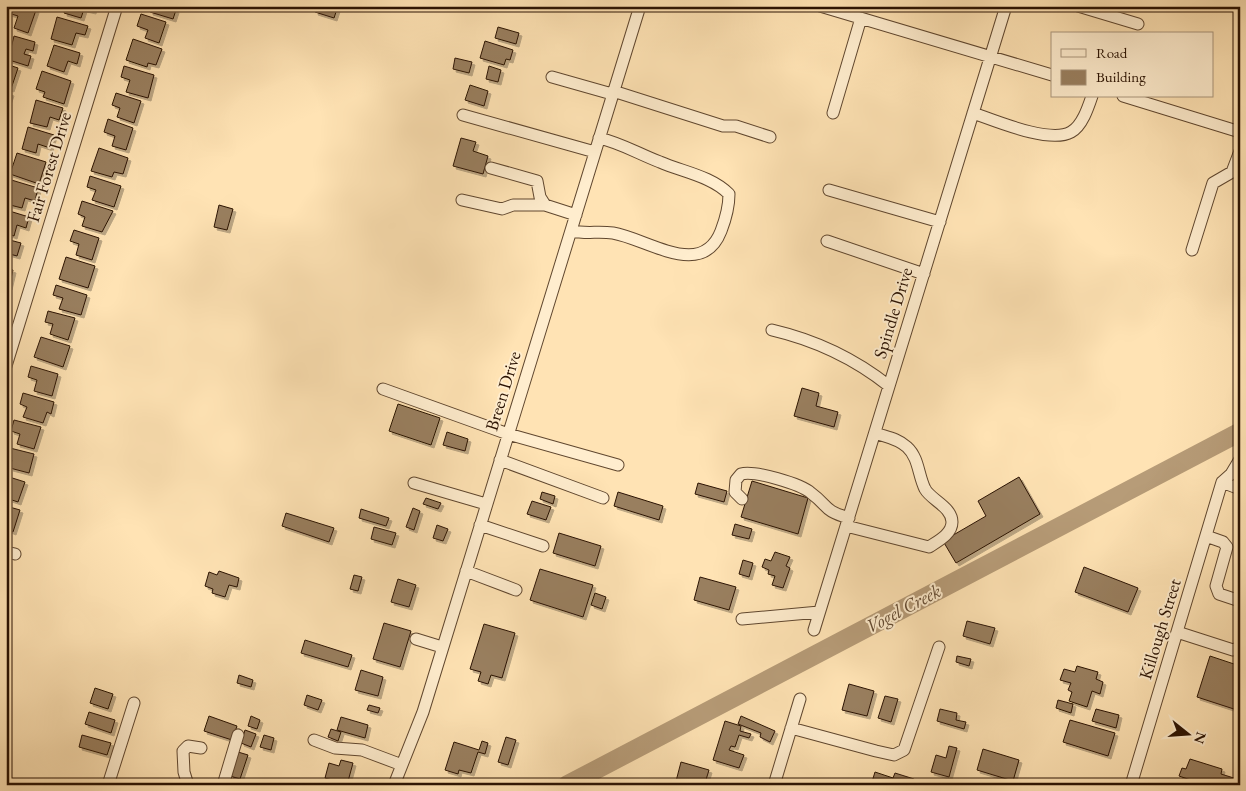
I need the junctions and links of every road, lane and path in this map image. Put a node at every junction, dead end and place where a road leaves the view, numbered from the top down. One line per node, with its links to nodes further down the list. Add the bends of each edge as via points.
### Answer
1 (116, 6): 33 (street, Fair Forest Drive)
2 (640, 6): 11 (street, Breen Drive)
3 (820, 6): 6 (street)
4 (1006, 6): 8 (street, Spindle Drive)
5 (1078, 6): 7 (street)
6 (861, 18): 8 (street); 14 (street)
7 (1138, 24)
8 (991, 56): 9 (street); 15 (street, Spindle Drive)
9 (1051, 75)
10 (552, 77): 11 (street)
11 (613, 93): 18 (street); 19 (street, Breen Drive)
12 (1091, 98): 15 (street, via 1081,121 1072,132 1064,135 1028,131)
13 (1130, 98): 17 (street)
14 (833, 113)
15 (973, 113): 27 (street, Spindle Drive)
16 (463, 115): 21 (street)
17 (1240, 132)
18 (770, 137)
19 (599, 138): 21 (street, Breen Drive); 28 (street, via 720,185 729,194 729,210 717,241 704,254 686,256 612,233)
20 (1240, 151): 30 (street, via 1232,172 1213,183)
21 (595, 152): 26 (street, Breen Drive)
22 (491, 168): 25 (street, via 537,181)
23 (829, 190): 27 (street)
24 (462, 200): 25 (street, via 502,209 513,205)
25 (545, 205): 26 (street)
26 (576, 214): 28 (street, Breen Drive)
27 (940, 222): 31 (street, Spindle Drive)
28 (571, 231): 37 (street, Breen Drive)
29 (827, 241): 31 (street)
30 (1192, 250)
31 (924, 274): 34 (street, Spindle Drive)
32 (772, 330): 34 (street, via 833,351 867,368)
33 (6, 366)
34 (889, 386): 36 (street, Spindle Drive)
35 (383, 389): 37 (street)
36 (875, 433): 47 (street, Spindle Drive); 47 (street, via 898,440 908,448 916,460 925,490 948,513 952,521 950,531 930,546)
37 (508, 434): 39 (street, Breen Drive); 40 (street)
38 (1240, 459): 41 (street)
39 (500, 460): 44 (street); 46 (street, Breen Drive)
40 (618, 465)
41 (1222, 482): 43 (street); 49 (street, Killough Street)
42 (414, 483): 46 (street)
43 (1240, 489)
44 (603, 498)
45 (742, 500): 47 (street, via 737,496 735,486 744,471 805,488 830,512)
46 (486, 504): 48 (street, Breen Drive)
47 (847, 522): 54 (street, Spindle Drive)
48 (480, 525): 50 (street); 51 (street, Breen Drive)
49 (1206, 536): 53 (street, via 1227,547 1216,586 1219,594); 57 (street, Killough Street)
50 (544, 546)
51 (466, 571): 52 (street); 60 (street, Breen Drive)
52 (516, 590)
53 (1240, 601)
54 (819, 612): 55 (street); 56 (street, Spindle Drive)
55 (742, 620)
56 (814, 630)
57 (1177, 632): 61 (street, via 1234,650); 74 (street, Killough Street)
58 (416, 639): 60 (street)
59 (939, 646): 64 (street, via 904,750 894,754 876,751)
60 (442, 647): 68 (street, Breen Drive)
61 (1240, 647)
62 (800, 699): 64 (street)
63 (134, 703): 69 (street)
64 (791, 728): 73 (street)
65 (238, 735): 71 (street)
66 (314, 740): 68 (street, via 335,748 362,750)
67 (201, 748): 70 (street, via 188,746 183,751)
68 (402, 765): 72 (street, Breen Drive)
69 (108, 785)
70 (188, 785)
71 (223, 785)
72 (394, 785)
73 (774, 785)
74 (1131, 785)

